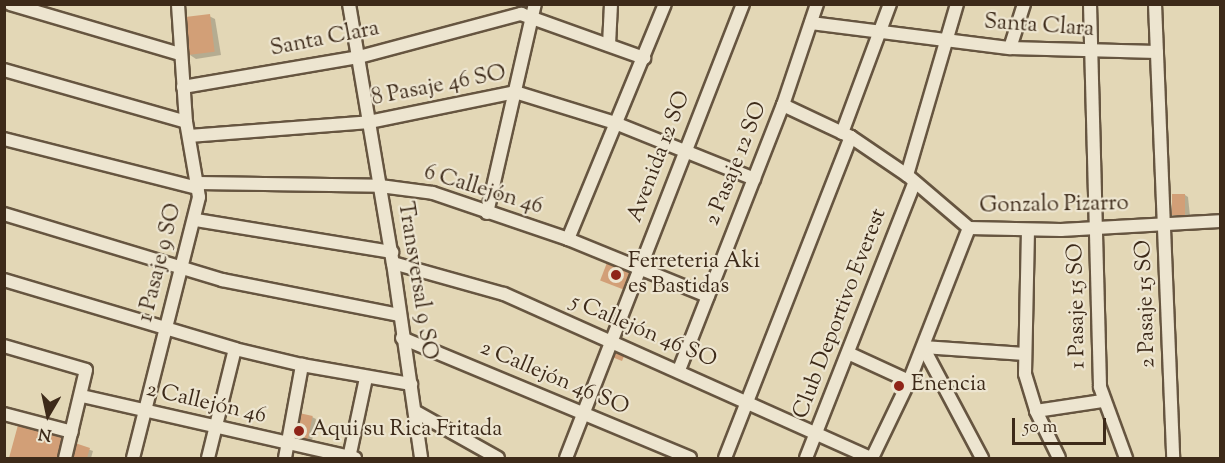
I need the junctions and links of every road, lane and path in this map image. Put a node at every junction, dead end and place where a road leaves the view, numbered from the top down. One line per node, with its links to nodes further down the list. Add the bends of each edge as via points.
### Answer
1 (9, 4): 21 (street)
2 (178, 4): 21 (street, 1 Pasaje 9 SO)
3 (349, 4): 22 (street, Transversal 9 SO)
4 (611, 4): 17 (street)
5 (665, 4): 23 (street)
6 (743, 4): 34 (street, Avenida 12 SO)
7 (817, 4): 14 (street, 2 Pasaje 12 SO)
8 (890, 4): 15 (street)
9 (957, 4): 16 (street, Club Deportivo Everest)
10 (1024, 4): 18 (street)
11 (1090, 4): 20 (street, 1 Pasaje 15 SO)
12 (1155, 4): 19 (street, 2 Pasaje 15 SO)
13 (534, 11): 17 (street, Santa Clara); 22 (street, Santa Clara); 26 (street)
14 (811, 23): 15 (street, Santa Clara); 27 (street, 2 Pasaje 12 SO)
15 (879, 33): 16 (street, Santa Clara); 31 (street)
16 (948, 41): 18 (street, Santa Clara); 36 (street, Club Deportivo Everest)
17 (609, 45): 23 (street, Santa Clara)
18 (1010, 48): 20 (street, Santa Clara)
19 (1157, 52): 20 (street, Santa Clara); 43 (street, 2 Pasaje 15 SO)
20 (1092, 53): 44 (street, 1 Pasaje 15 SO)
21 (180, 54): 25 (street, 1 Pasaje 9 SO)
22 (359, 57): 25 (street, Santa Clara); 29 (street, Transversal 9 SO)
23 (644, 58): 30 (street)
24 (4, 70): 28 (street)
25 (183, 87): 28 (street, 1 Pasaje 9 SO)
26 (515, 92): 29 (street, 8 Pasaje 46 SO); 30 (street, 8 Pasaje 46 SO); 39 (street)
27 (783, 105): 31 (street, Gonzalo Pizarro); 35 (street, 2 Pasaje 12 SO)
28 (186, 122): 32 (street, 1 Pasaje 9 SO)
29 (369, 122): 32 (street, 8 Pasaje 46 SO); 38 (street, Transversal 9 SO)
30 (615, 123): 34 (street, 8 Pasaje 46 SO); 47 (street)
31 (846, 135): 36 (street, Gonzalo Pizarro); 68 (street)
32 (189, 136): 37 (street, 1 Pasaje 9 SO)
33 (4, 139): 37 (street)
34 (684, 151): 35 (street, 8 Pasaje 46 SO); 50 (street, Avenida 12 SO)
35 (754, 179): 52 (street, 2 Pasaje 12 SO)
36 (910, 179): 45 (street, Gonzalo Pizarro); 60 (street, Club Deportivo Everest)
37 (198, 186): 38 (street, 6 Callejón 46); 41 (street, 1 Pasaje 9 SO)
38 (380, 186): 39 (street, 6 Callejón 46, via 433,193); 48 (street, Transversal 9 SO)
39 (487, 213): 47 (street, 6 Callejón 46)
40 (4, 214): 49 (street)
41 (196, 220): 48 (street, 5 Callejón 46 SO); 49 (street, 1 Pasaje 9 SO)
42 (1221, 221): 43 (street, Gonzalo Pizarro)
43 (1165, 224): 44 (street, Gonzalo Pizarro); 94 (street, 2 Pasaje 15 SO)
44 (1098, 227): 46 (street, Gonzalo Pizarro); 69 (street, 1 Pasaje 15 SO)
45 (969, 228): 46 (street, Gonzalo Pizarro); 58 (street)
46 (1028, 230): 61 (street)
47 (568, 239): 50 (street, 6 Callejón 46)
48 (393, 258): 53 (street, Transversal 9 SO); 56 (street, 5 Callejón 46 SO, via 504,294)
49 (184, 267): 53 (street, via 222,280); 54 (street, 1 Pasaje 9 SO)
50 (640, 267): 52 (street, 6 Callejón 46); 56 (street, Avenida 12 SO)
51 (4, 280): 54 (street)
52 (708, 296): 63 (street, 2 Pasaje 12 SO)
53 (399, 315): 55 (street, Transversal 9 SO)
54 (166, 331): 59 (street); 70 (street, 1 Pasaje 9 SO)
55 (402, 338): 66 (street, Transversal 9 SO); 74 (street, 2 Callejón 46 SO)
56 (612, 342): 63 (street, 5 Callejón 46 SO); 74 (street, Avenida 12 SO)
57 (4, 346): 67 (street, via 82,367 87,375)
58 (923, 347): 61 (street); 65 (street); 91 (street)
59 (235, 349): 62 (street); 75 (street)
60 (848, 353): 65 (street); 77 (street, Club Deportivo Everest)
61 (1025, 354): 71 (street, via 1025,375)
62 (302, 366): 64 (street); 78 (street)
63 (680, 370): 68 (street, 5 Callejón 46 SO)
64 (366, 378): 66 (street); 79 (street)
65 (909, 381): 90 (street)
66 (411, 384): 72 (street, Transversal 9 SO)
67 (82, 396): 70 (street, 2 Callejón 46); 76 (street)
68 (748, 401): 77 (street, 5 Callejón 46 SO); 88 (street)
69 (1102, 401): 71 (street); 93 (street, 1 Pasaje 15 SO)
70 (146, 411): 75 (street, 2 Callejón 46); 81 (street, 1 Pasaje 9 SO)
71 (1036, 411): 92 (street)
72 (416, 412): 84 (street, Transversal 9 SO); 85 (street)
73 (4, 414): 76 (street)
74 (585, 414): 86 (street, Avenida 12 SO); 87 (street, 2 Callejón 46 SO)
75 (214, 428): 78 (street, 2 Callejón 46); 82 (street)
76 (72, 432): 80 (street)
77 (817, 432): 89 (street, Club Deportivo Everest); 90 (street, 5 Callejón 46 SO)
78 (287, 445): 79 (street, 2 Callejón 46); 83 (street)
79 (351, 458)
80 (65, 459)
81 (133, 459)
82 (208, 459)
83 (285, 459)
84 (421, 459)
85 (498, 459)
86 (566, 459)
87 (690, 459)
88 (725, 459)
89 (806, 459)
90 (871, 459)
91 (982, 459)
92 (1059, 459)
93 (1126, 459)
94 (1173, 459)

